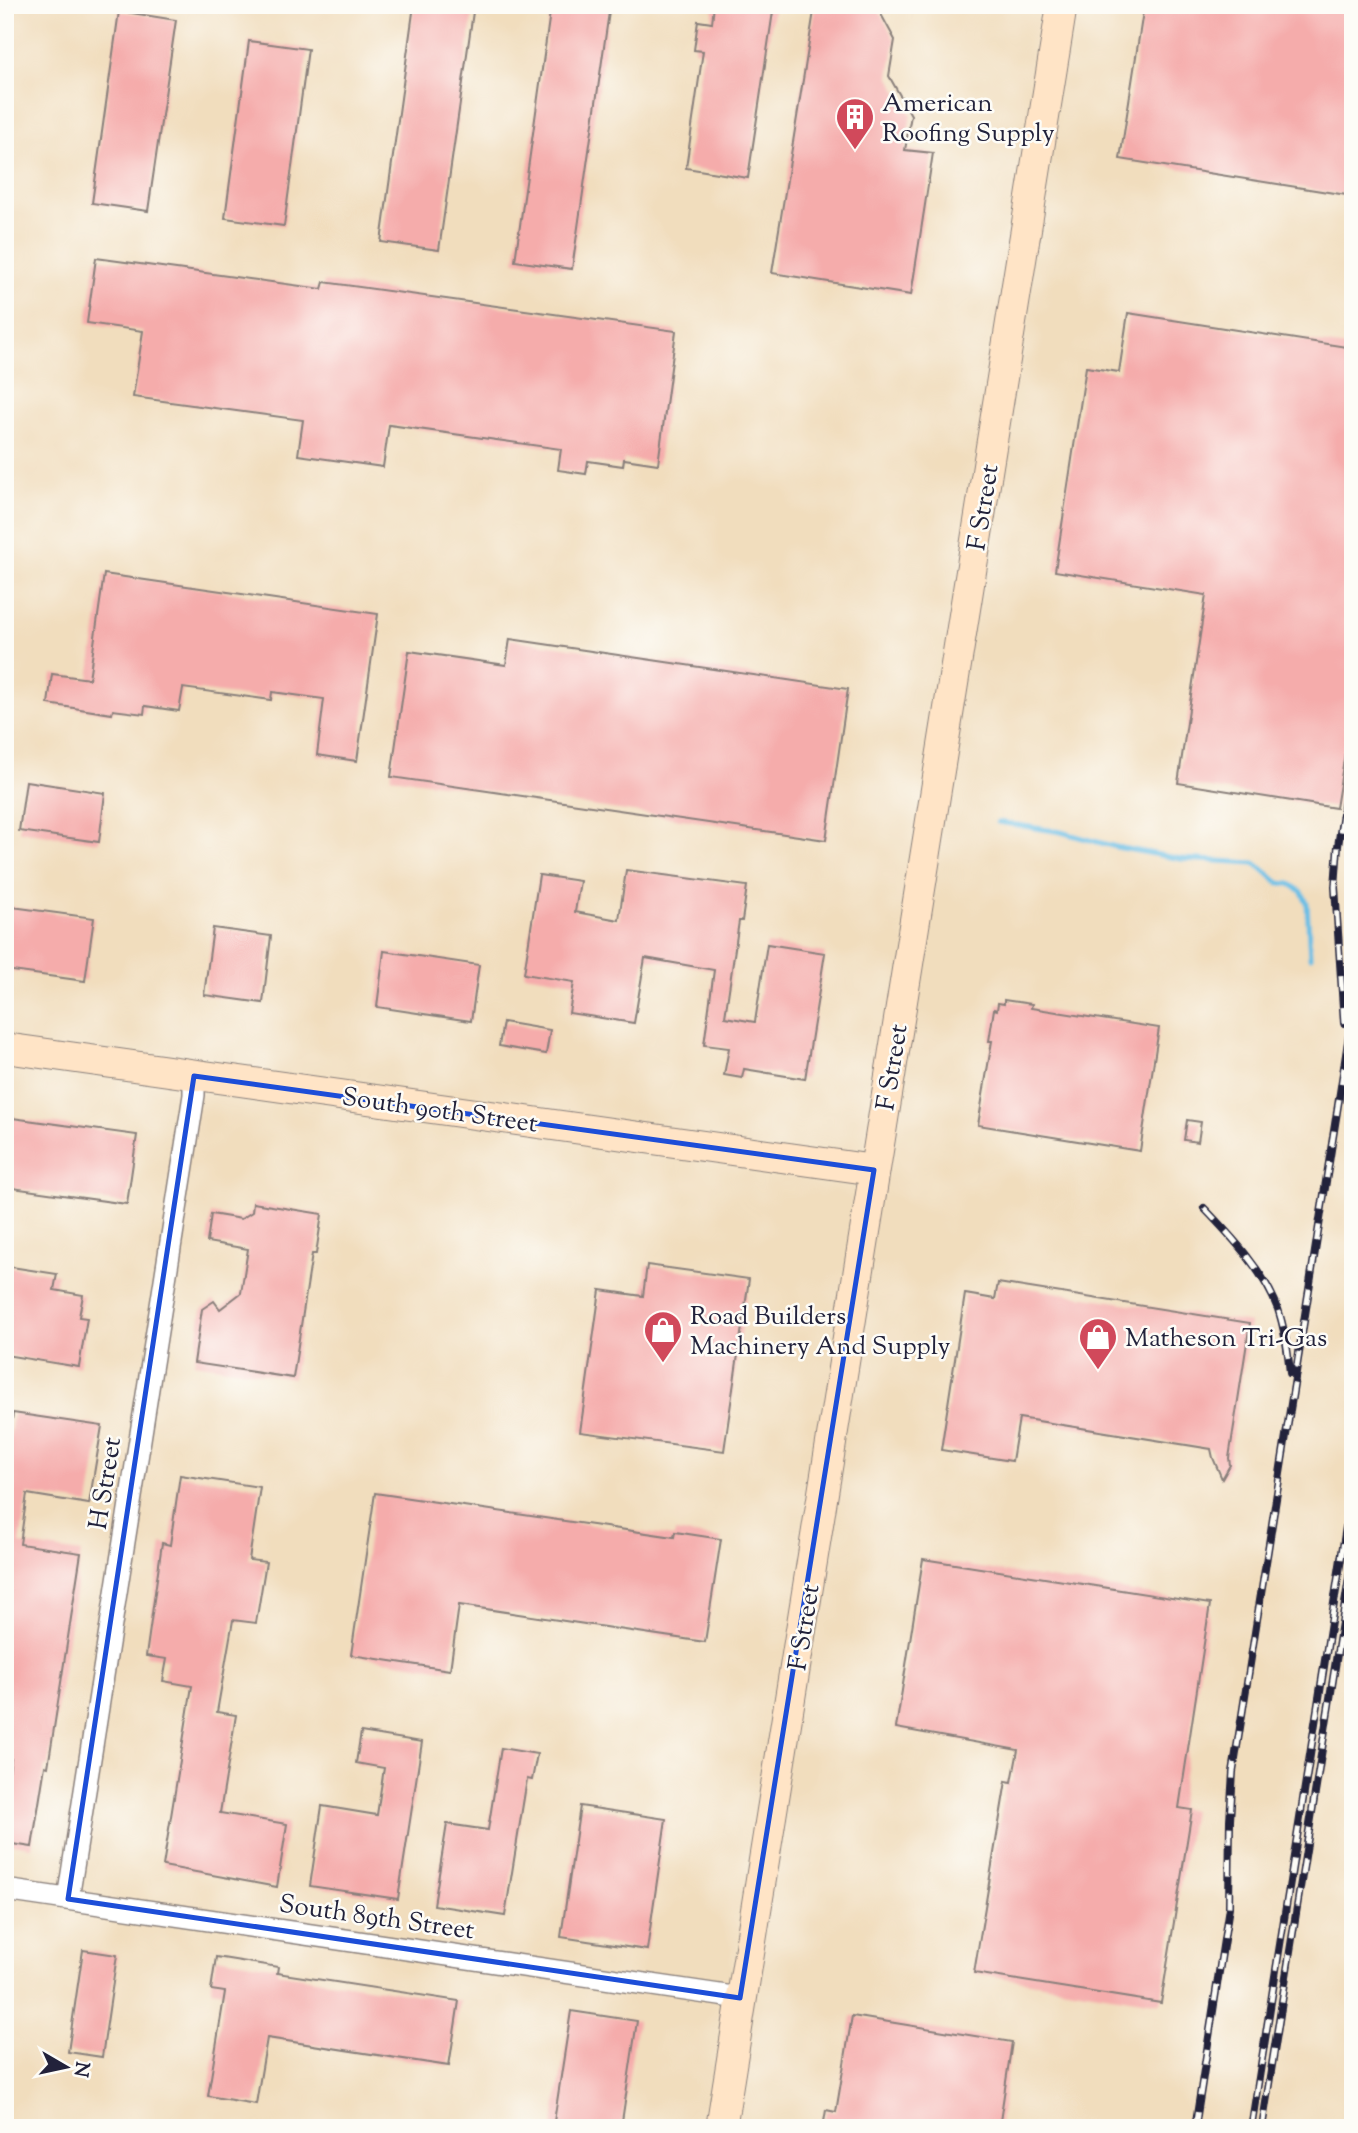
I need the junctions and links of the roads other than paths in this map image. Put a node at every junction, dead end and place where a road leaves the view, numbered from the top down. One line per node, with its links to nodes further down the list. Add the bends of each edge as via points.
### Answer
1 (1062, 5): 4 (street, F Street)
2 (5, 1048): 3 (street, South 90th Street)
3 (194, 1076): 4 (street, South 90th Street); 6 (street, H Street)
4 (874, 1170): 7 (street, F Street)
5 (5, 1890): 6 (street, South 89th Street)
6 (68, 1899): 7 (street, South 89th Street)
7 (740, 1998): 8 (street, F Street)
8 (721, 2128)

